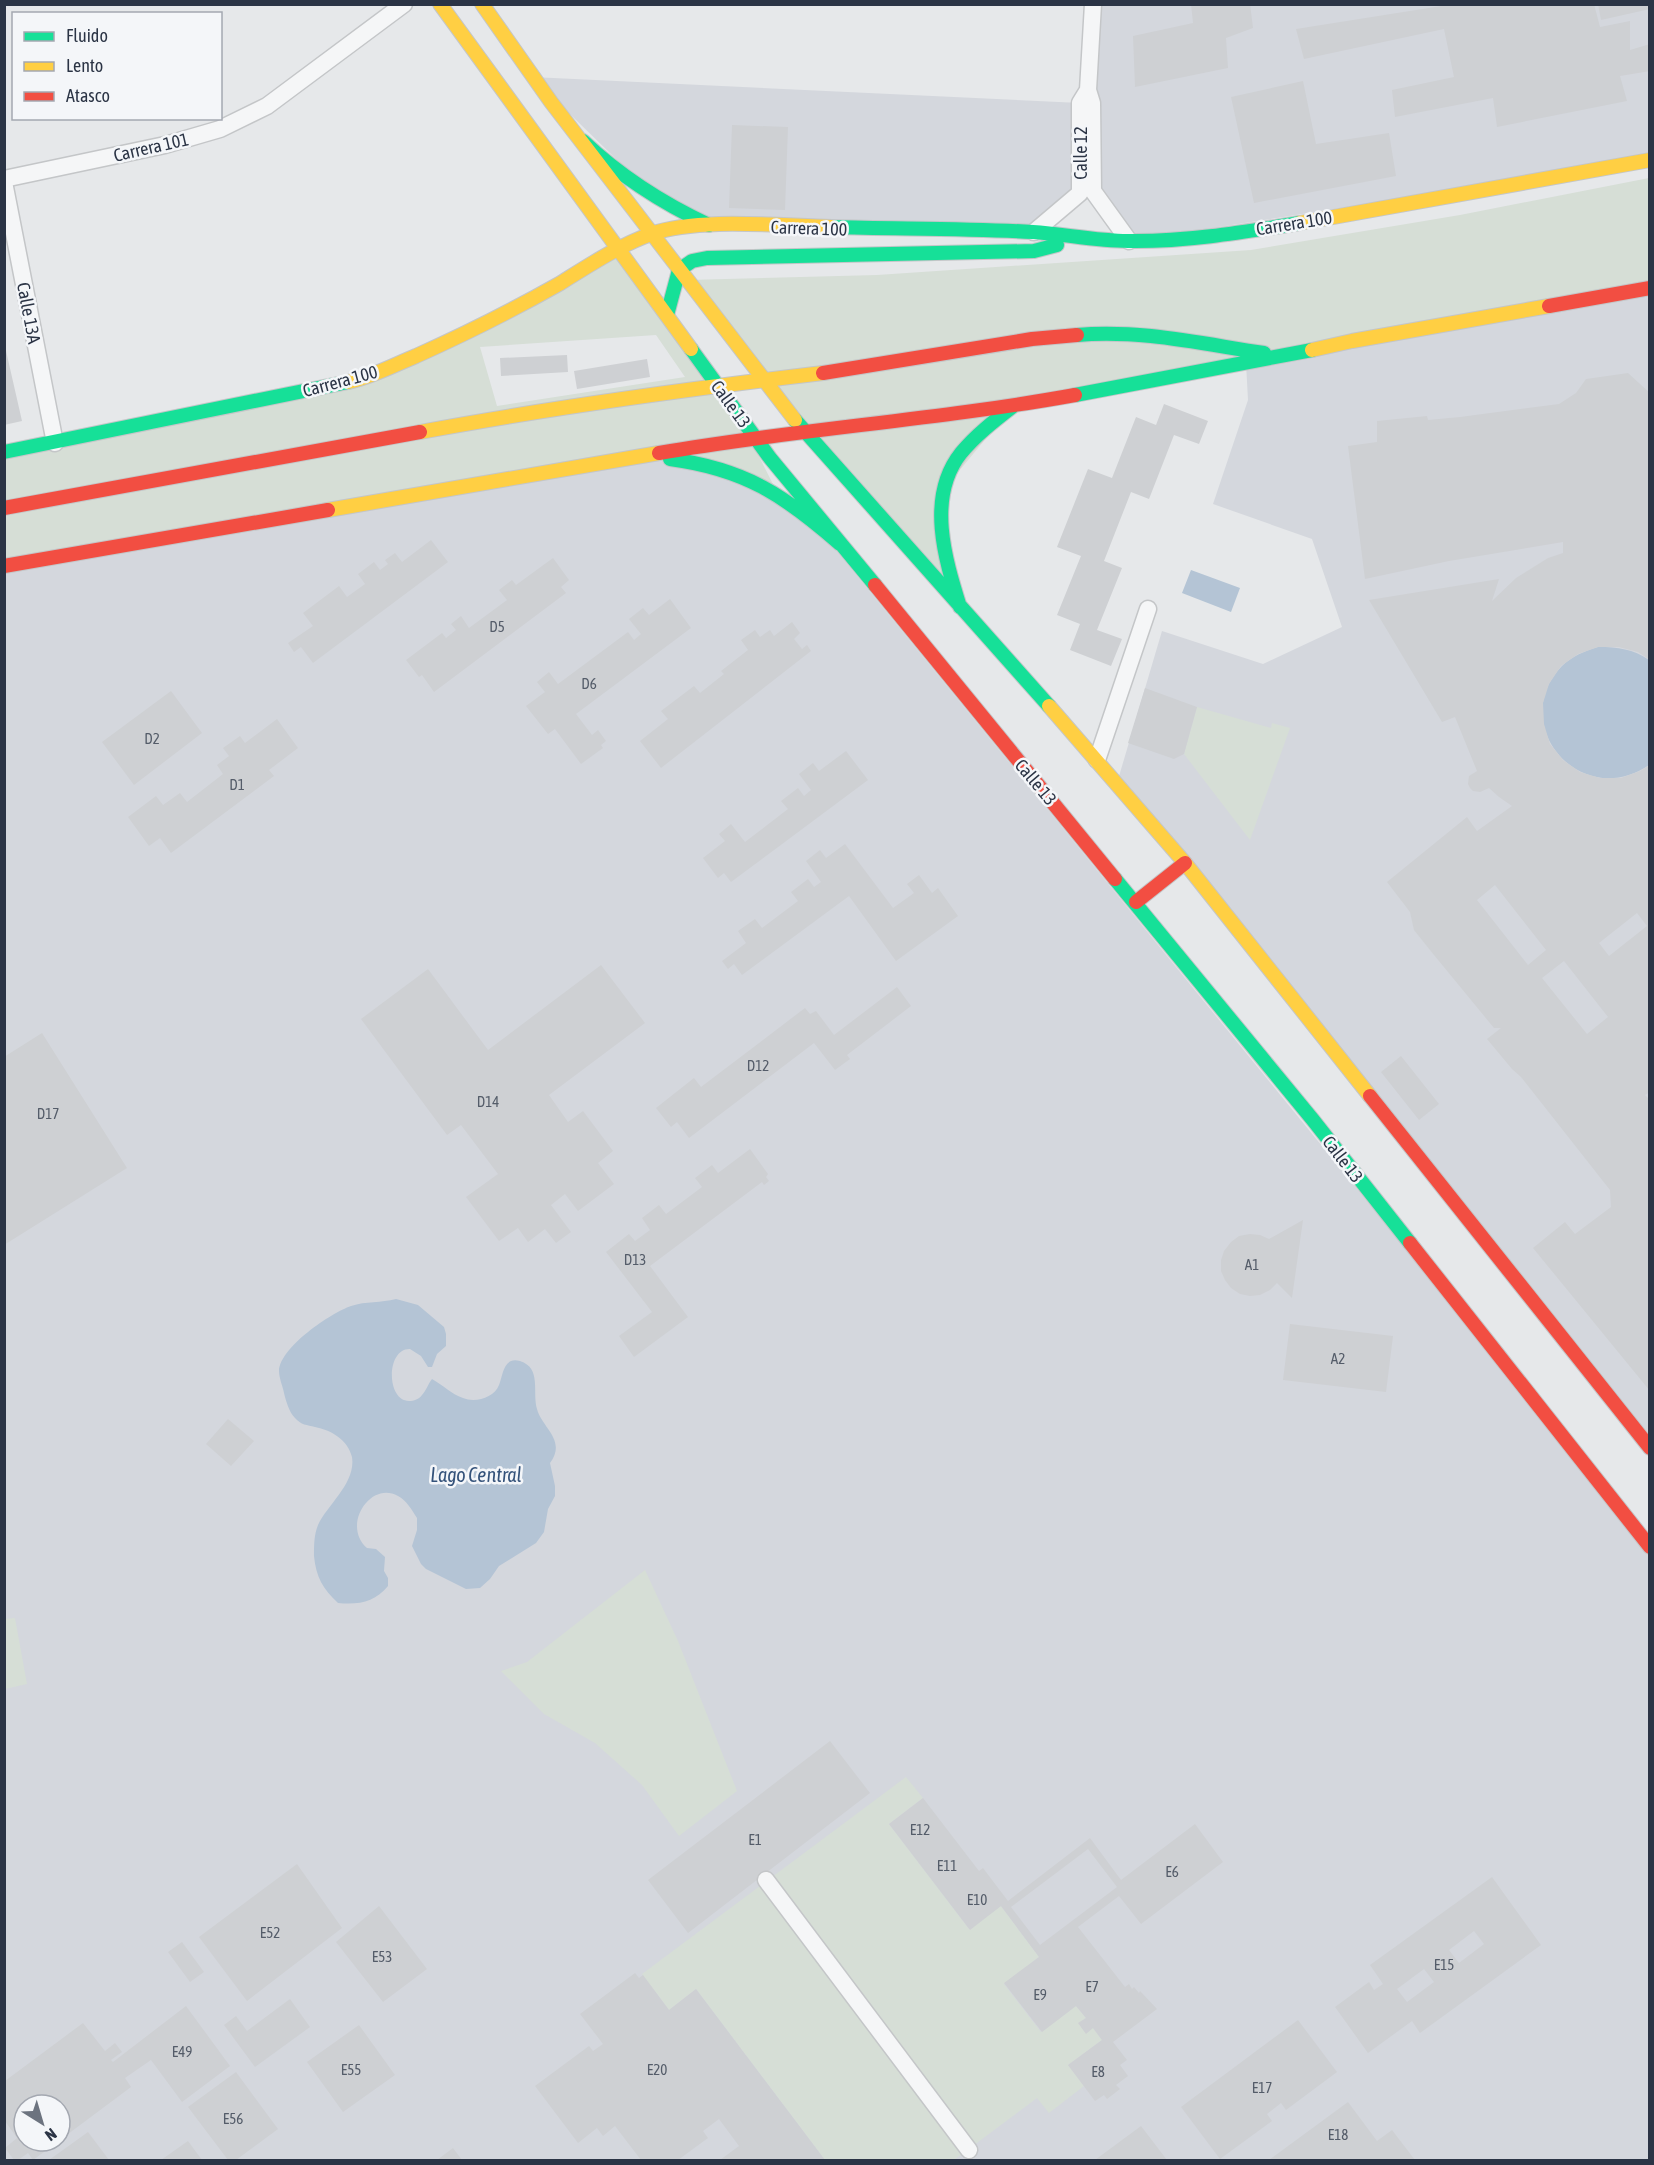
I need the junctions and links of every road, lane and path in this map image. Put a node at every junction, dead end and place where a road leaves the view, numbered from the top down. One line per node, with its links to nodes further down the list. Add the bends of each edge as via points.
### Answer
1 (404, 4): 8 (street, Carrera 101, via 267,106 220,129)
2 (440, 4): 14 (main road, Calle 13)
3 (482, 4): 6 (main road, via 532,77)
4 (1093, 4): 5 (street, Calle 12)
5 (1088, 90): 10 (street, Calle 12, via 1080,103 1080,193); 13 (street, Calle 12, via 1092,103 1093,191)
6 (583, 141): 9 (main road, via 644,191); 11 (main road)
7 (1650, 160): 13 (main road, Carrera 100, via 1252,231)
8 (4, 180): 24 (street, Calle 13A)
9 (710, 225): 10 (main road, Carrera 100); 11 (main road, Carrera 100)
10 (1034, 232): 12 (main road, Carrera 100)
11 (651, 234): 14 (main road, Carrera 100); 15 (main road)
12 (1088, 239): 13 (main road, Carrera 100); 15 (main road, via 1034,250 707,258 692,261)
13 (1129, 241)
14 (619, 249): 17 (main road, Calle 13); 24 (main road, Carrera 100, via 502,314 402,363 357,380)
15 (679, 270): 17 (main road); 19 (main road)
16 (1650, 288): 18 (main road)
17 (667, 315): 20 (main road, Calle 13)
18 (1286, 356): 19 (main road, via 1097,333 1032,339 850,370); 21 (main road)
19 (763, 380): 20 (main road); 22 (main road)
20 (717, 386): 23 (main road, Calle 13); 27 (main road, via 512,415)
21 (1013, 406): 22 (main road); 30 (main road, via 975,437 956,462 944,489 940,526)
22 (805, 433): 23 (main road); 30 (main road)
23 (756, 437): 26 (main road); 28 (main road, Calle 13)
24 (55, 443): 25 (main road, Carrera 100)
25 (4, 452)
26 (609, 461): 28 (main road, via 654,457 699,461 741,474 777,492); 29 (main road)
27 (4, 508)
28 (840, 544): 34 (main road, Calle 13)
29 (4, 566)
30 (960, 607): 32 (main road)
31 (1148, 609): 32 (street)
32 (1097, 760): 33 (main road)
33 (1185, 863): 34 (main road); 35 (main road)
34 (1136, 902): 36 (main road, Calle 13)
35 (1650, 1448)
36 (1650, 1547)
37 (766, 1880): 38 (street)
38 (969, 2150)

